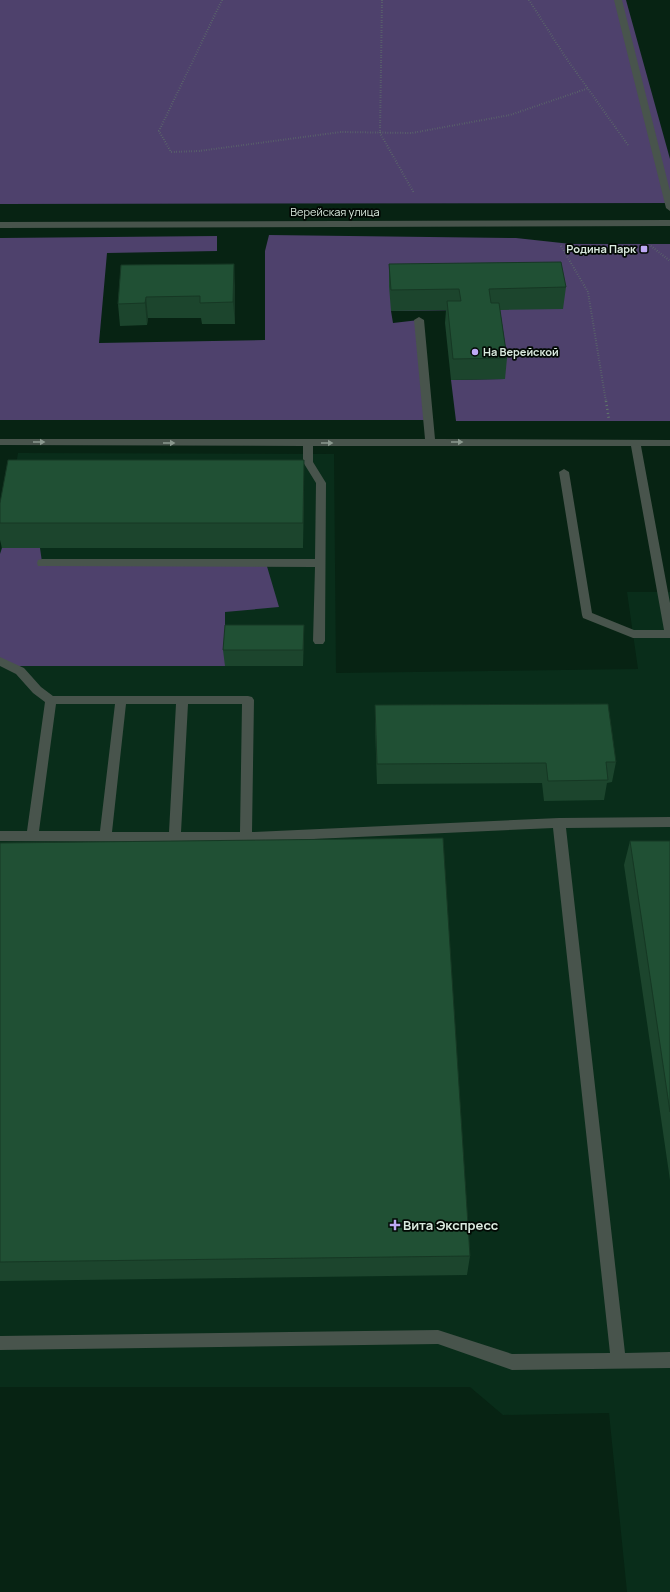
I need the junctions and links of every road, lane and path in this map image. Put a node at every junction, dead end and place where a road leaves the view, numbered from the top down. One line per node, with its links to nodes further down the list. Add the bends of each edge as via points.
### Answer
1 (222, 0): 6 (path, via 159,131 171,152 199,151 341,132)
2 (382, 0): 6 (path)
3 (529, 0): 5 (path, via 564,55)
4 (618, 0): 9 (street)
5 (589, 88): 6 (path, via 510,115 412,133); 7 (path)
6 (380, 133): 8 (path)
7 (628, 145)
8 (414, 193)
9 (670, 208)
10 (670, 223): 11 (street, Верейская улица)
11 (0, 225)
12 (559, 242): 20 (path, via 588,292)
13 (648, 244): 14 (path)
14 (670, 261)
15 (418, 320): 17 (street)
16 (0, 442): 19 (street, one-way to 19)
17 (430, 442): 19 (street, one-way to 17); 20 (street, one-way to 20)
18 (670, 442): 21 (street)
19 (308, 443): 24 (street, via 308,462 321,483)
20 (613, 443): 21 (street)
21 (635, 443): 25 (street)
22 (564, 472): 25 (street, via 586,615 633,634)
23 (42, 562): 24 (street)
24 (320, 563): 26 (street)
25 (670, 633)
26 (319, 641)
27 (0, 661): 28 (street, via 20,671 36,690)
28 (51, 700): 29 (street); 34 (street)
29 (121, 701): 30 (street); 36 (street)
30 (182, 701): 35 (street); 37 (street, via 248,700)
31 (670, 822): 32 (street)
32 (559, 823): 37 (street); 39 (street)
33 (0, 836): 34 (street)
34 (32, 836): 36 (street)
35 (175, 836): 36 (street); 37 (street)
36 (105, 837)
37 (246, 837)
38 (0, 1343): 39 (street, via 438,1337 512,1362)
39 (618, 1360): 40 (street)
40 (670, 1360)

